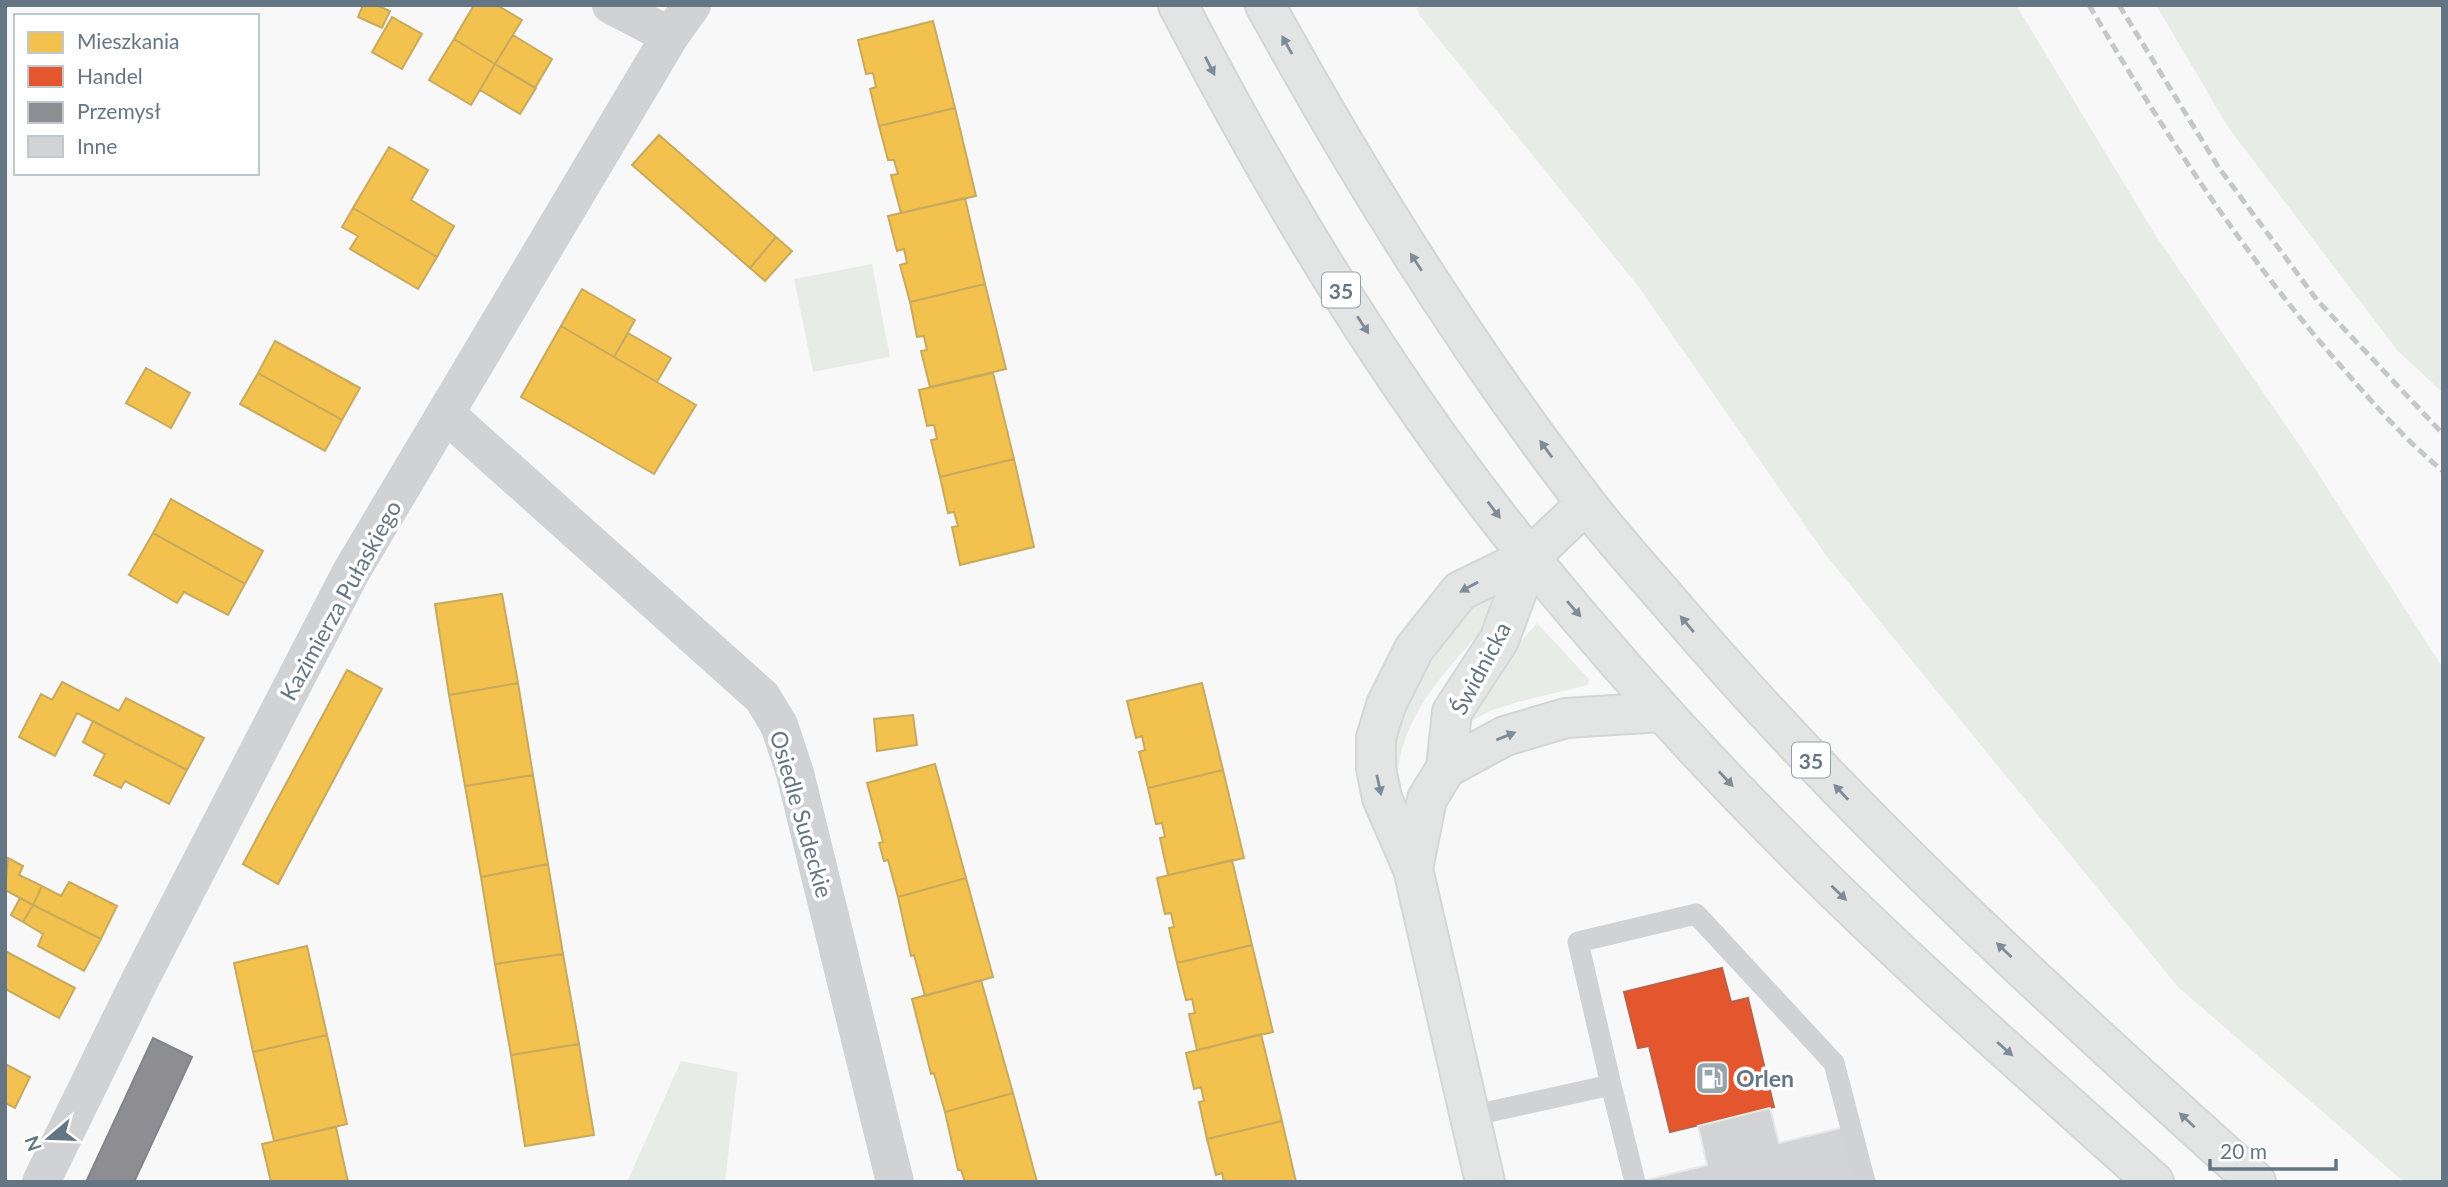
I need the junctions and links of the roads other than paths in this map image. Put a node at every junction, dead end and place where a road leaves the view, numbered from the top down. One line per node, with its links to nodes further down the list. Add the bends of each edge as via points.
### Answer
1 (611, 5): 5 (street)
2 (692, 5): 5 (street, Kazimierza Pułaskiego)
3 (1178, 5): 8 (main road, 35, one-way to 8, via 1274,181 1348,301 1420,410)
4 (1265, 5): 7 (main road, 35, one-way to 4, via 1485,367 1413,258)
5 (670, 36): 6 (street, Kazimierza Pułaskiego)
6 (447, 415): 14 (street, Kazimierza Pułaskiego, via 351,572); 15 (street, Osiedle Sudeckie, via 762,696 779,725)
7 (1586, 504): 8 (main road); 20 (main road, 35, one-way to 7, via 1854,806 1723,666)
8 (1530, 557): 9 (main road, 35, one-way to 9); 10 (main road, Świdnicka, via 1499,640 1452,712); 11 (main road, Świdnicka, one-way to 11, via 1460,591 1413,649 1386,705 1376,738 1376,768 1382,798)
9 (1662, 712): 10 (main road, one-way to 9, via 1505,736 1566,718); 19 (main road, 35, one-way to 19, via 1878,931)
10 (1446, 768): 11 (main road, Świdnicka, via 1427,799)
11 (1413, 869): 13 (main road, Świdnicka)
12 (1611, 1085): 13 (lane); 17 (lane); 18 (lane, via 1578,942 1696,914 1835,1063)
13 (1470, 1116): 16 (main road, Świdnicka)
14 (41, 1182)
15 (895, 1182)
16 (1485, 1182)
17 (1635, 1182)
18 (1866, 1182)
19 (2154, 1182)
20 (2256, 1182)

